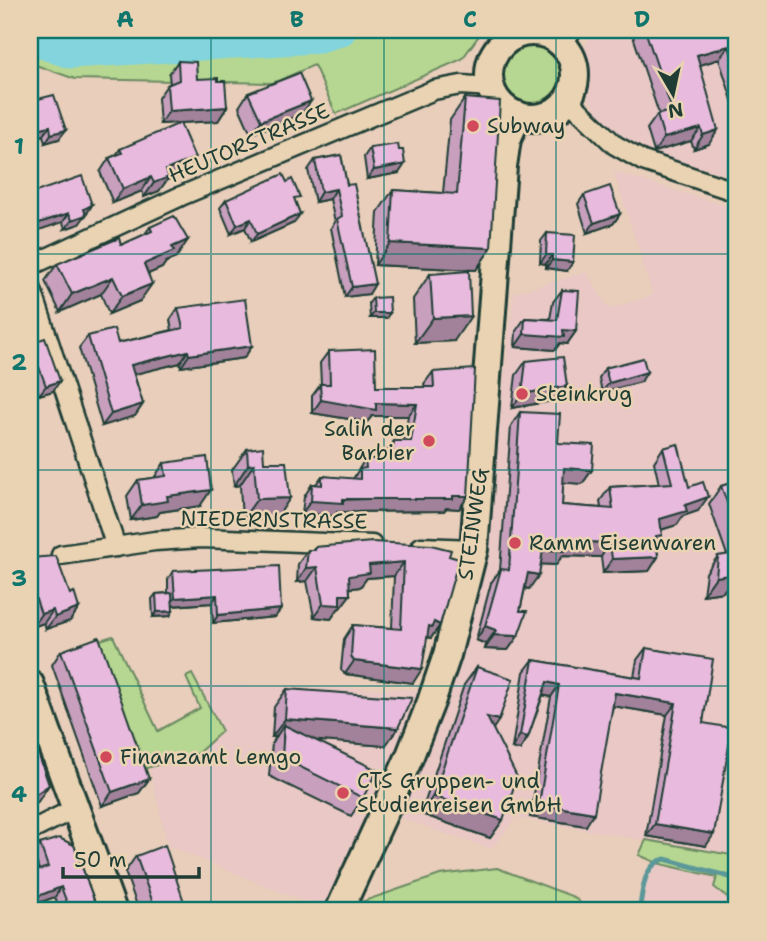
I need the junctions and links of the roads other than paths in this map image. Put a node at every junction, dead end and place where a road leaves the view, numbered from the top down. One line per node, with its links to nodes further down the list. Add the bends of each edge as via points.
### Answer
1 (522, 31): 2 (street); 3 (street, via 494,55)
2 (567, 37): 4 (street, via 575,65)
3 (491, 87): 5 (street, via 503,107); 7 (street, HEUTORSTRASSE, via 461,85 434,90 181,196)
4 (568, 99): 5 (street, via 543,116); 6 (street, via 615,145 643,161)
5 (517, 115): 10 (street, STEINWEG, via 503,166)
6 (737, 192)
7 (30, 266)
8 (30, 284): 9 (street)
9 (116, 547): 10 (street, NIEDERNSTRASSE, via 202,538); 11 (street, NIEDERNSTRASSE)
10 (474, 549): 16 (street, STEINWEG, via 431,702)
11 (61, 555)
12 (30, 684): 13 (street)
13 (76, 808): 14 (street); 15 (street)
14 (30, 831)
15 (113, 911)
16 (339, 911)

